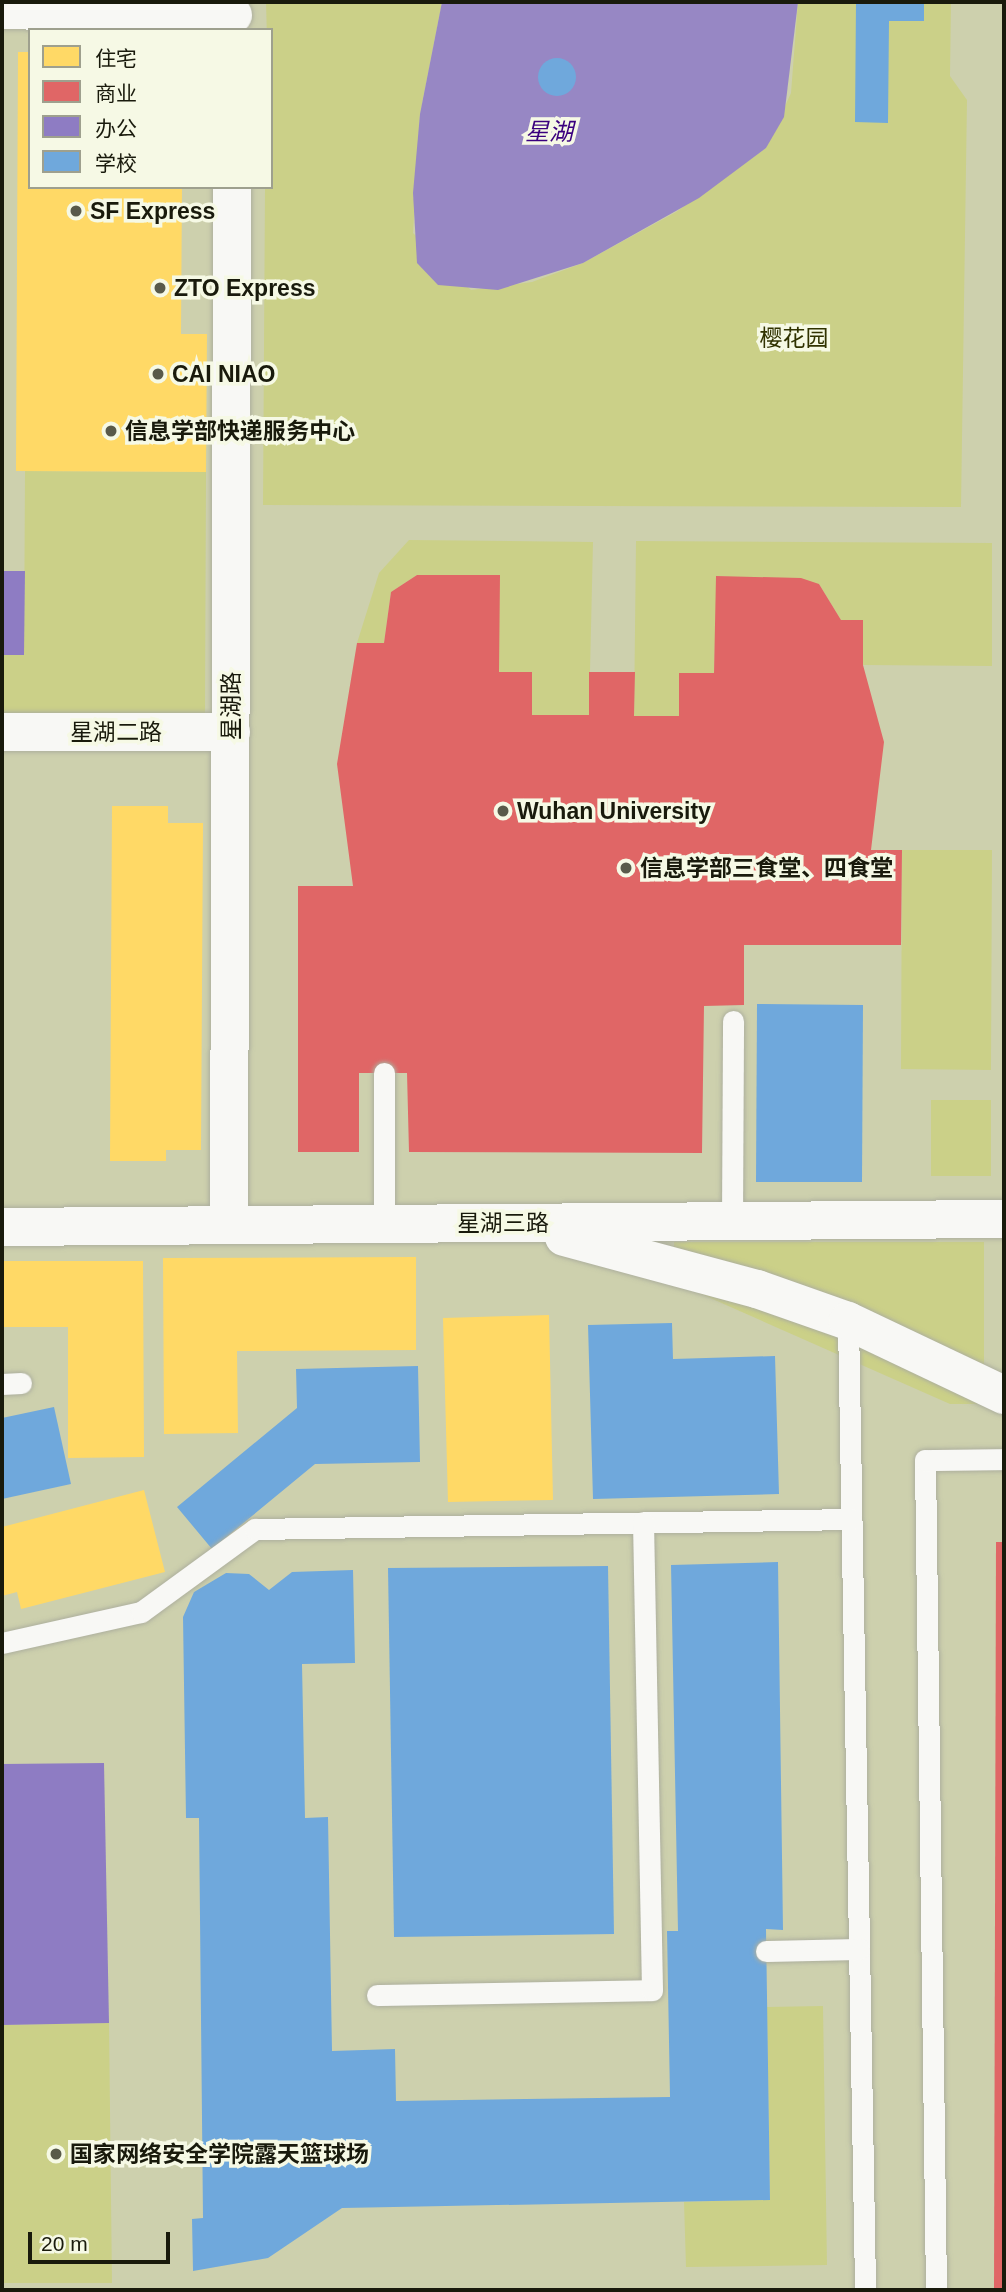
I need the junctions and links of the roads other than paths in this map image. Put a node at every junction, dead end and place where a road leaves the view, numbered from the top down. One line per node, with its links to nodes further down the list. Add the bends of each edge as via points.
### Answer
1 (2, 10): 2 (street)
2 (233, 15)
3 (232, 189): 5 (street, 星湖路)
4 (2, 732): 5 (street, 星湖二路)
5 (231, 732): 12 (street, 星湖路)
6 (733, 1021): 9 (lane)
7 (384, 1073): 11 (lane)
8 (1004, 1219): 9 (street, 星湖三路)
9 (732, 1222): 10 (street, 星湖三路)
10 (493, 1223): 11 (street, 星湖三路); 14 (street, via 676,1265)
11 (384, 1224): 12 (street, 星湖三路)
12 (229, 1225): 13 (street, 星湖三路)
13 (2, 1227)
14 (848, 1321): 15 (street); 17 (lane)
15 (1004, 1395)
16 (1004, 1459): 24 (lane, via 925,1460)
17 (851, 1519): 18 (lane); 20 (lane)
18 (643, 1522): 19 (lane, via 256,1529 141,1612); 22 (lane, via 659,1953 652,1990)
19 (2, 1643)
20 (859, 1949): 21 (lane); 23 (lane)
21 (766, 1951)
22 (377, 1995)
23 (865, 2290)
24 (936, 2290)

